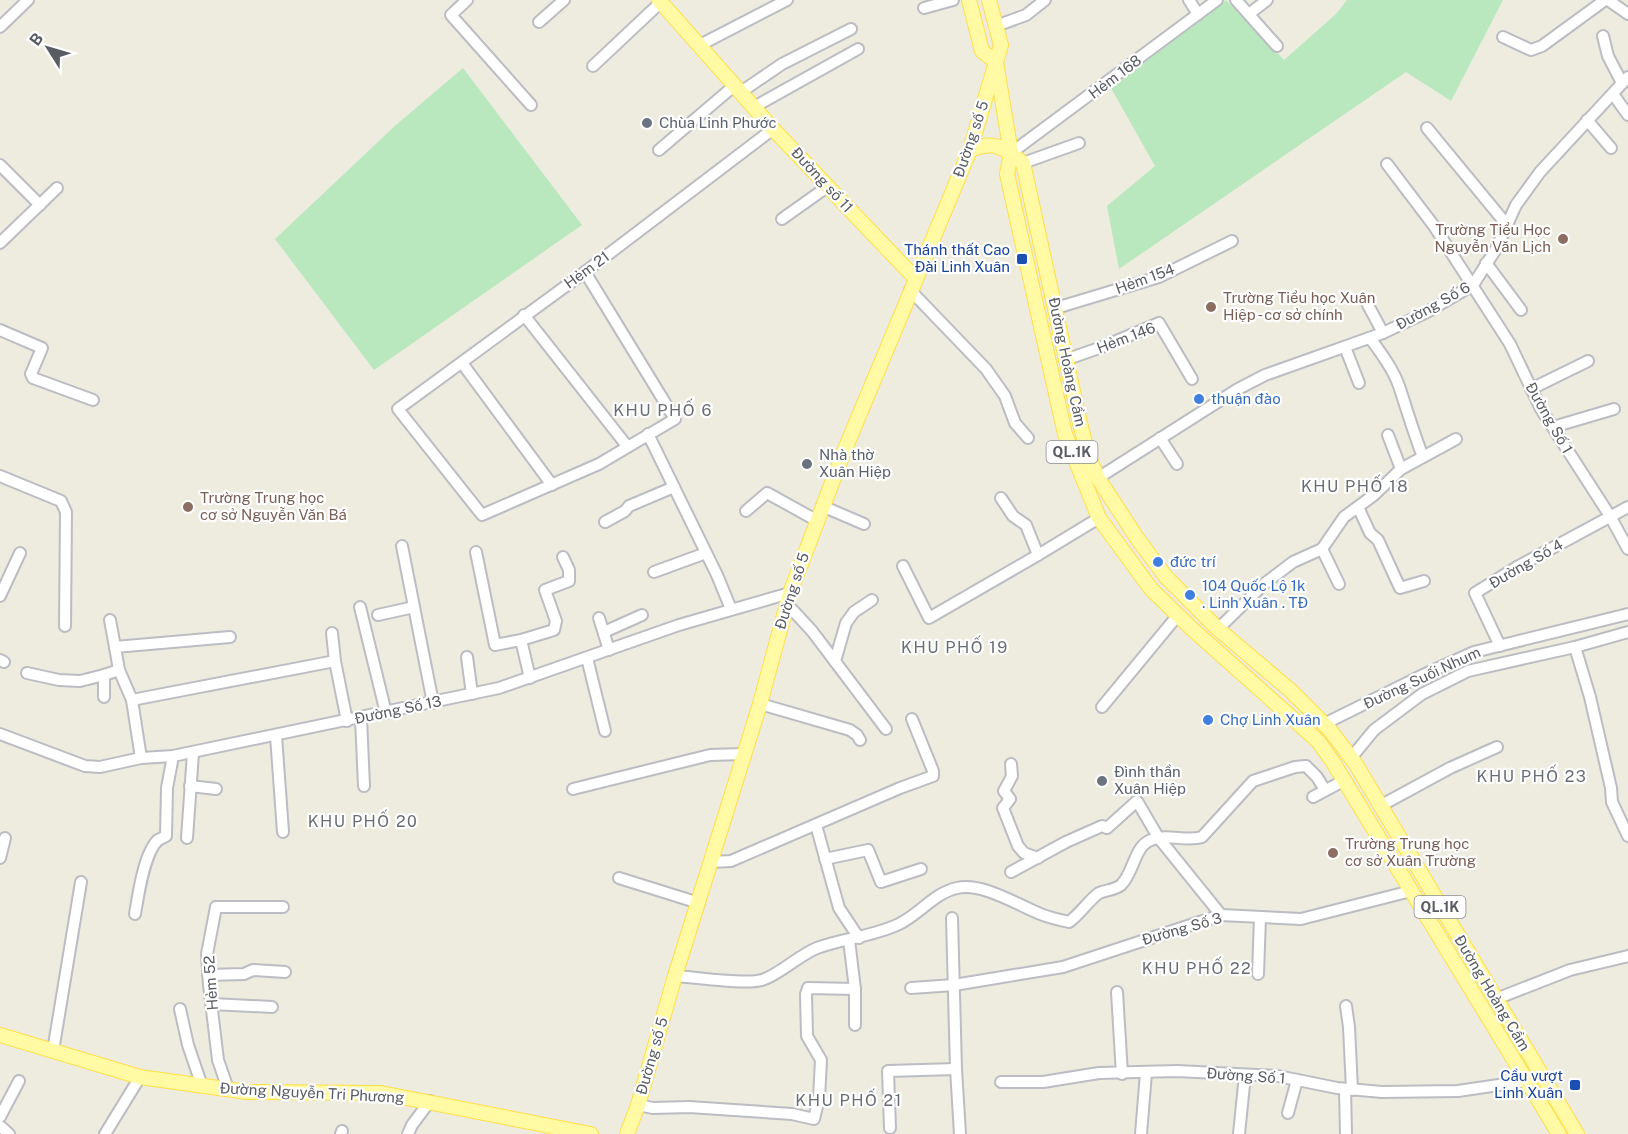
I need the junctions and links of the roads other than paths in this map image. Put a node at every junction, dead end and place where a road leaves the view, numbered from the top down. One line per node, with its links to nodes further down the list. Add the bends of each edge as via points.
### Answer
1 (28, 0): 21 (street)
2 (467, 0): 33 (street, via 451,15)
3 (564, 0): 19 (street)
4 (788, 0): 25 (street)
5 (953, 0): 15 (street)
6 (969, 0): 28 (main road, Đường Hoàng Cầm / QL.1K, via 982,51)
7 (989, 0): 20 (main road, Đường Hoàng Cầm / QL.1K)
8 (1045, 0): 20 (street, via 1026,15)
9 (1189, 0): 16 (street)
10 (1217, 0): 16 (street, Hẻm 168)
11 (1236, 0): 17 (street)
12 (1268, 0): 17 (street)
13 (1606, 0): 18 (street); 24 (street, via 1531,50)
14 (660, 1): 25 (main road, Đường số 11); 29 (street)
15 (924, 8)
16 (1198, 14): 43 (street, Hẻm 168)
17 (1249, 14): 26 (street)
18 (1628, 15)
19 (539, 22)
20 (996, 26): 28 (main road, Đường Hoàng Cầm / QL.1K, via 1001,45)
21 (0, 27)
22 (851, 29): 31 (street)
23 (1603, 36): 30 (street, via 1608,56)
24 (1503, 37)
25 (700, 45): 31 (main road, Đường số 11)
26 (1276, 46)
27 (858, 49): 34 (street)
28 (996, 62): 42 (main road, Đường số 5); 43 (main road, Đường Hoàng Cầm / QL.1K)
29 (593, 66)
30 (1625, 80): 32 (street, Đường Số 6)
31 (738, 88): 34 (main road, Đường số 11); 41 (street)
32 (1613, 94): 35 (street); 36 (street, Đường Số 6)
33 (531, 105)
34 (754, 107): 38 (main road, Đường số 11)
35 (1628, 115)
36 (1587, 120): 40 (street); 51 (street, Đường Số 6, via 1540,172)
37 (1427, 128): 51 (street)
38 (773, 129): 47 (main road, Đường số 11); 55 (street, Hẻm 21)
39 (1079, 143): 44 (street)
40 (1611, 148)
41 (659, 150)
42 (970, 150): 43 (main road, via 992,144); 56 (main road, Đường số 5)
43 (1011, 153): 44 (main road); 94 (main road, Đường Hoàng Cầm / QL.1K, via 1007,174 1054,392 1065,434)
44 (1023, 163): 59 (main road, Đường Hoàng Cầm / QL.1K)
45 (1387, 164): 57 (street, Đường Số 1)
46 (0, 165): 49 (street)
47 (827, 187): 50 (street); 56 (main road, Đường số 11)
48 (57, 189): 49 (street)
49 (40, 205): 53 (street)
50 (782, 219)
51 (1506, 225): 54 (street, Đường Số 6)
52 (1232, 241): 59 (street, Hẻm 154, via 1159,277)
53 (0, 243)
54 (1486, 263): 57 (street, Đường Số 6); 60 (street)
55 (585, 272): 61 (street, Hẻm 21); 75 (street, via 675,419)
56 (913, 284): 77 (street, via 986,369 1005,396 1015,423); 89 (main road, Đường số 5)
57 (1473, 285): 63 (street, Đường Số 6); 71 (street, Đường Số 1, via 1510,344)
58 (1368, 305): 63 (street)
59 (1056, 308): 66 (main road, Đường Hoàng Cầm / QL.1K)
60 (1521, 310)
61 (524, 315): 68 (street, Hẻm 21); 80 (street)
62 (0, 330): 72 (street, via 42,348 33,378)
63 (1383, 333): 64 (street, Đường Số 6)
64 (1370, 338): 65 (street, Đường Số 6); 81 (street, via 1399,385)
65 (1345, 347): 70 (street); 78 (street, Đường Số 6, via 1238,388)
66 (1065, 360): 69 (street, Hẻm 146, via 1159,322); 85 (main road, Đường Hoàng Cầm / QL.1K, via 1089,458)
67 (1588, 361): 71 (street)
68 (462, 363): 86 (street); 86 (street, Hẻm 21, via 398,409 482,515)
69 (1192, 379)
70 (1359, 382)
71 (1531, 389): 74 (street, Đường Số 1)
72 (93, 400)
73 (1614, 409): 74 (street)
74 (1553, 427): 93 (street, Đường Số 1)
75 (648, 434): 80 (street); 87 (street)
76 (1388, 435): 83 (street)
77 (1028, 438)
78 (1160, 438): 82 (street); 85 (street, Đường Số 6)
79 (1456, 439): 81 (street)
80 (627, 447): 86 (street)
81 (1423, 457): 83 (street)
82 (1177, 464)
83 (1401, 469): 90 (street)
84 (0, 476): 122 (street, via 61,501 66,512)
85 (1098, 478): 123 (main road, Đường Hoàng Cầm / QL.1K, via 1166,577)
86 (552, 485)
87 (674, 487): 96 (street, via 629,506); 103 (street)
88 (1001, 498): 104 (street, via 1013,516 1026,525)
89 (822, 506): 95 (main road, Đường số 5); 97 (street)
90 (1358, 507): 99 (street, via 1344,517); 108 (street, via 1400,588)
91 (1628, 507): 93 (street, Đường Số 4)
92 (746, 511): 95 (street, via 767,493)
93 (1610, 516): 100 (street, Đường Số 1); 129 (street, Đường Số 4, via 1475,593)
94 (1099, 518): 104 (street); 119 (main road, Đường Hoàng Cầm / QL.1K, via 1151,589)
95 (816, 520): 111 (main road, Đường số 5)
96 (605, 522)
97 (864, 524)
98 (402, 546): 114 (street)
99 (1322, 549): 109 (street); 123 (street, via 1293,562 1264,584)
100 (1628, 549)
101 (476, 552): 128 (street, via 495,645)
102 (20, 553): 110 (street)
103 (706, 553): 107 (street); 115 (street)
104 (1038, 555): 106 (street, via 929,618)
105 (563, 557): 128 (street, via 569,581 545,590 556,621 554,630)
106 (903, 566)
107 (654, 572)
108 (1424, 581)
109 (1339, 584)
110 (0, 596)
111 (788, 598): 115 (street, Đường Số 13); 136 (street); 145 (main road, Đường số 5)
112 (872, 600): 136 (street, via 846,623)
113 (360, 607): 147 (street)
114 (414, 607): 117 (street); 144 (street)
115 (731, 609): 132 (street, Đường Số 13)
116 (1628, 614): 129 (street, Đường Suối Nhum)
117 (378, 615)
118 (642, 615): 124 (street)
119 (1178, 615): 146 (street); 164 (main road, Đường Hoàng Cầm / QL.1K, via 1318,741)
120 (599, 618): 124 (street)
121 (110, 620): 130 (street)
122 (65, 626)
123 (1218, 629): 151 (main road, Đường Hoàng Cầm / QL.1K)
124 (604, 632): 132 (street)
125 (1628, 632): 131 (street)
126 (332, 633): 135 (street)
127 (230, 637): 130 (street)
128 (521, 640): 140 (street)
129 (1500, 646): 151 (street, Đường Suối Nhum, via 1443,665)
130 (115, 647): 137 (street)
131 (1575, 647): 162 (street, via 1468,671 1422,694 1374,730); 174 (street, via 1612,802)
132 (609, 650): 134 (street, Đường Số 13)
133 (467, 657): 141 (street)
134 (587, 658): 140 (street, Đường Số 13); 153 (street)
135 (335, 661): 143 (street); 150 (street)
136 (835, 661): 152 (street)
137 (119, 670): 139 (street); 143 (street)
138 (27, 673): 139 (street, via 80,681)
139 (104, 675): 142 (street)
140 (530, 678): 141 (street, Đường Số 13)
141 (472, 694): 144 (street, Đường Số 13)
142 (104, 697)
143 (132, 700): 161 (street)
144 (433, 703): 147 (street, Đường Số 13)
145 (760, 704): 156 (street, via 849,730); 159 (main road, Đường số 5)
146 (1102, 706)
147 (386, 713): 148 (street, Đường Số 13)
148 (361, 718): 150 (street, Đường Số 13); 166 (street)
149 (912, 719): 172 (street, via 933,776)
150 (347, 721): 155 (street, Đường Số 13)
151 (1324, 724): 162 (main road, Đường Hoàng Cầm / QL.1K)
152 (886, 729)
153 (605, 730)
154 (0, 734): 161 (street, Đường Số 13, via 85,766 100,767)
155 (276, 736): 158 (street, Đường Số 13); 173 (street)
156 (860, 740)
157 (1497, 747): 171 (street)
158 (193, 753): 160 (street, Đường Số 13); 165 (street)
159 (744, 754): 168 (street, via 719,753); 181 (main road, Đường số 5)
160 (173, 756): 161 (street, Đường Số 13); 189 (street, via 167,788 166,836 158,840 151,852)
161 (141, 758)
162 (1352, 758): 171 (main road, Đường Hoàng Cầm / QL.1K)
163 (1011, 764): 179 (street, via 1012,776 1004,791 1010,799 1003,808 1018,846)
164 (1345, 780): 169 (street); 186 (main road, Đường Hoàng Cầm / QL.1K)
165 (190, 786): 167 (street); 177 (street)
166 (364, 786)
167 (216, 789)
168 (573, 789)
169 (1325, 790): 170 (street); 175 (street, via 1306,766 1295,767 1253,781 1202,837)
170 (1313, 797)
171 (1380, 806): 203 (main road, Đường Hoàng Cầm / QL.1K)
172 (816, 825): 180 (street); 181 (street, via 731,861)
173 (283, 832)
174 (1628, 836)
175 (1158, 837): 179 (street, via 1137,801 1107,828 1102,826); 190 (street); 193 (street, via 1142,847 1120,886 1101,892 1069,922 1043,915 1009,898 957,888 936,897 901,923)
176 (5, 838): 178 (street)
177 (187, 838)
178 (0, 858)
179 (1038, 858): 183 (street)
180 (825, 859): 182 (street, via 868,850 881,882); 193 (street, via 839,908)
181 (711, 862): 187 (main road, Đường số 5)
182 (921, 869)
183 (1011, 872)
184 (619, 878): 187 (street)
185 (81, 882): 210 (street)
186 (1411, 891): 191 (street, Đường Số 3, via 1309,918); 218 (main road, Đường Hoàng Cầm / QL.1K)
187 (699, 903): 198 (main road, Đường số 5)
188 (283, 907): 197 (street, Hẻm 52, via 216,907 207,954)
189 (135, 914)
190 (1221, 915): 191 (street, Đường Số 3); 199 (street, Đường Số 3, via 1063,967)
191 (1260, 917): 196 (street)
192 (952, 918): 199 (street)
193 (854, 939): 198 (street, via 815,949 762,980); 201 (street)
194 (1628, 956): 203 (street, via 1570,970)
195 (285, 972): 197 (street, via 253,970)
196 (1258, 974)
197 (208, 975): 204 (street, Hẻm 52)
198 (675, 976): 224 (main road, Đường số 5)
199 (954, 984): 200 (street, Đường Số 3); 211 (street)
200 (911, 988)
201 (855, 989): 208 (street); 224 (street, via 808,988 806,994 807,1036 821,1060 814,1119 792,1114)
202 (1117, 992): 213 (street)
203 (1496, 999): 239 (main road, Đường Hoàng Cầm / QL.1K)
204 (212, 1004): 206 (street); 221 (street, Hẻm 52, via 218,1060)
205 (1346, 1006): 222 (street)
206 (272, 1007)
207 (180, 1009): 220 (street)
208 (855, 1025)
209 (0, 1035): 210 (main road, Đường Nguyễn Tri Phương)
210 (53, 1051): 215 (main road, Đường Nguyễn Tri Phương)
211 (956, 1069): 228 (street, via 888,1071); 234 (street)
212 (1146, 1073): 213 (street, Đường Số 1); 214 (street, Đường Số 1); 235 (street)
213 (1122, 1074): 219 (street, Đường Số 1)
214 (1245, 1075): 216 (street, Đường Số 1); 236 (street)
215 (140, 1077): 220 (main road, Đường Nguyễn Tri Phương); 230 (street)
216 (1297, 1080): 222 (street, Đường Số 1); 225 (street)
217 (19, 1081): 226 (street)
218 (1526, 1081): 222 (street, Đường Số 1, via 1458,1091); 238 (main road, Đường Hoàng Cầm / QL.1K)
219 (1001, 1082)
220 (202, 1086): 221 (main road, Đường Nguyễn Tri Phương)
221 (228, 1089): 223 (main road, Đường Nguyễn Tri Phương, via 381,1094)
222 (1349, 1089): 237 (street)
223 (430, 1101): 231 (street); 232 (main road, Đường Nguyễn Tri Phương)
224 (638, 1105): 233 (main road, Đường số 5)
225 (1288, 1113)
226 (0, 1117)
227 (0, 1126): 229 (street)
228 (890, 1128)
229 (9, 1134)
230 (105, 1134)
231 (408, 1134)
232 (591, 1134)
233 (627, 1134)
234 (960, 1134)
235 (1141, 1134)
236 (1239, 1134)
237 (1346, 1134)
238 (1559, 1134)
239 (1577, 1134)

